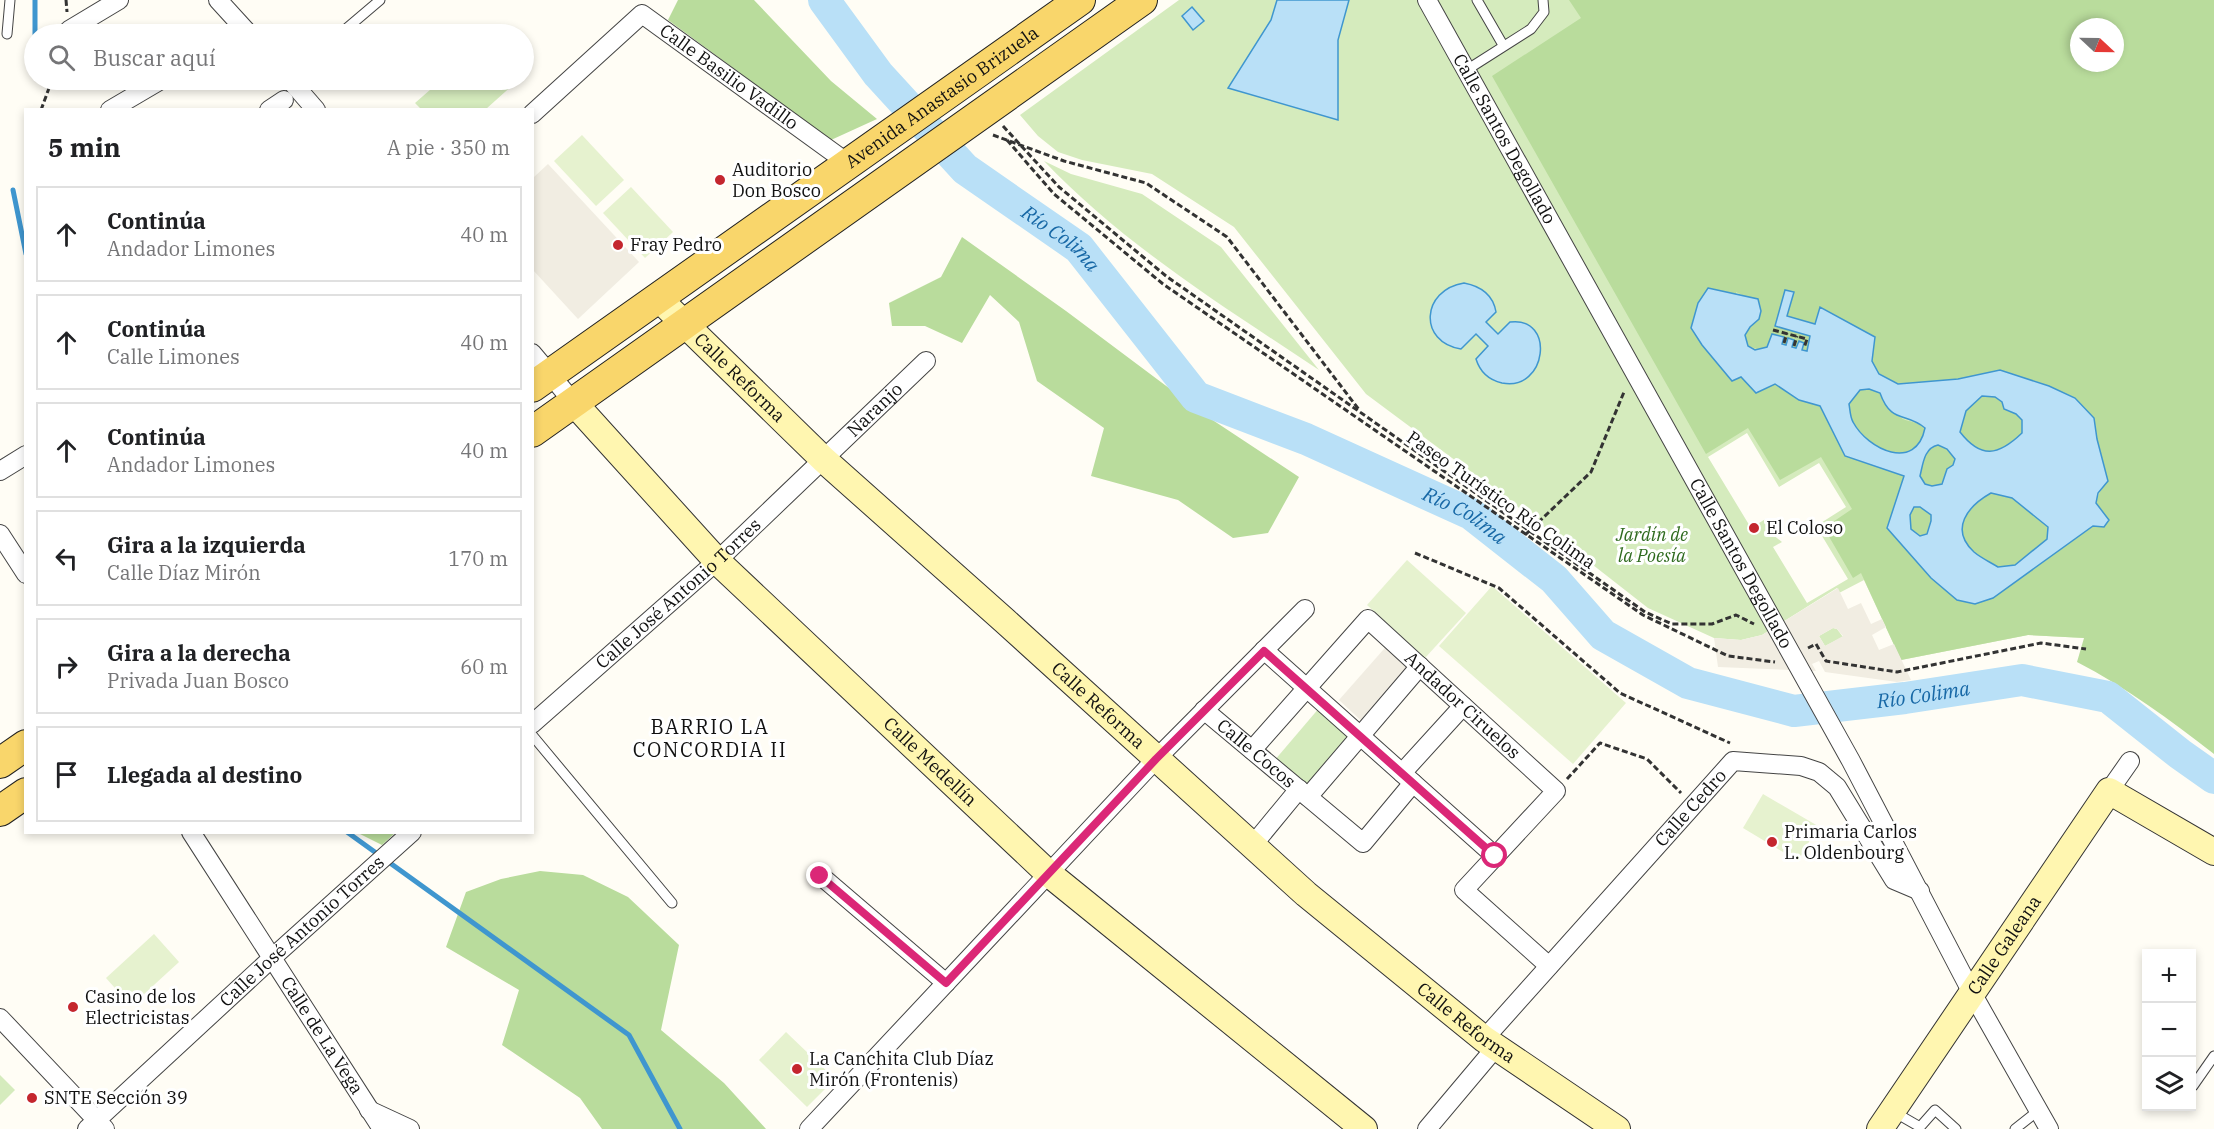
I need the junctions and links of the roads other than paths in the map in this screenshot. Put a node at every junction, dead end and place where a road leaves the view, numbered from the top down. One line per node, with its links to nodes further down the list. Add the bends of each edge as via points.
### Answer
1 (10, 0): 13 (lane)
2 (118, 0): 10 (street)
3 (218, 0): 11 (street)
4 (380, 0): 12 (lane)
5 (1080, 0): 21 (main road, Avenida Anastasio Brizuela)
6 (1142, 0): 23 (main road, Avenida Anastasio Brizuela, via 984,126 890,177)
7 (1426, 0): 15 (street, Calle Santos Degollado)
8 (1477, 0): 14 (lane)
9 (1543, 0): 14 (lane, via 1544,12 1531,29)
10 (79, 24)
11 (240, 24)
12 (352, 24)
13 (8, 34)
14 (1503, 45): 15 (lane)
15 (1465, 71): 60 (street, Calle Santos Degollado, via 1792,654)
16 (144, 90): 18 (street)
17 (299, 90): 19 (street)
18 (113, 108)
19 (314, 108)
20 (534, 112): 21 (street, Calle Basilio Vadillo, via 642,14)
21 (856, 158): 22 (main road, Avenida Anastasio Brizuela)
22 (658, 298): 23 (street, Calle Reforma); 25 (main road, Avenida Anastasio Brizuela)
23 (684, 324): 26 (main road, Avenida Anastasio Brizuela); 29 (street, Calle Reforma)
24 (926, 361): 29 (street, Naranjo)
25 (539, 372): 26 (street, Calle Medellín)
26 (574, 403): 27 (main road, Avenida Anastasio Brizuela); 32 (street, Calle Medellín)
27 (534, 431)
28 (24, 456): 30 (street)
29 (823, 459): 32 (street, Calle José Antonio Torres); 45 (street, Calle Reforma)
30 (0, 471)
31 (0, 534): 33 (street)
32 (717, 561): 40 (street, Calle José Antonio Torres); 58 (street, Calle Medellín)
33 (24, 571)
34 (1305, 609): 35 (street)
35 (1264, 651): 37 (street); 39 (street)
36 (1420, 666): 37 (street, Andador Ciruelos, via 1368,619); 38 (street, Andador Ciruelos); 41 (street)
37 (1306, 688): 41 (street); 44 (street)
38 (1463, 706): 48 (street); 57 (street, Andador Ciruelos, via 1556,791)
39 (1204, 710): 44 (street, Calle Cocos); 45 (street)
40 (534, 722)
41 (1360, 736): 48 (street); 50 (street)
42 (534, 737): 61 (lane)
43 (24, 746): 47 (main road)
44 (1252, 750): 50 (street, Calle Cocos)
45 (1156, 759): 55 (street, Calle Reforma); 58 (street)
46 (2130, 761): 49 (street, Calle Galeana)
47 (0, 763)
48 (1408, 778): 50 (street, Calle Cocos, via 1363,843); 57 (street)
49 (2109, 791): 56 (street); 65 (street, Calle Galeana)
50 (1304, 793): 55 (street)
51 (24, 794): 52 (main road)
52 (0, 811)
53 (193, 834): 62 (street, Calle de La Vega)
54 (410, 834): 62 (street, Calle José Antonio Torres)
55 (1252, 846): 67 (street, Calle Reforma)
56 (2214, 852)
57 (1495, 856): 63 (street, via 1464,890)
58 (1048, 873): 64 (street); 77 (street, Calle Medellín)
59 (820, 876): 64 (street)
60 (1920, 891): 63 (street, Calle Cedro, via 1894,880 1837,787 1819,772 1801,766 1733,761); 65 (street, Calle Santos Degollado)
61 (672, 903)
62 (272, 958): 70 (street, Calle de La Vega); 73 (street, Calle José Antonio Torres)
63 (1550, 966): 67 (street, Calle Cedro)
64 (946, 983): 76 (street)
65 (1972, 993): 71 (street, Calle Santos Degollado); 72 (street, Calle Galeana)
66 (0, 1018): 73 (street)
67 (1490, 1043): 78 (street, Calle Cedro); 79 (street, Calle Reforma)
68 (2214, 1056): 69 (lane)
69 (2196, 1082)
70 (369, 1110): 74 (street); 75 (street, Calle de La Vega)
71 (2039, 1110): 81 (lane); 82 (street, Calle Santos Degollado)
72 (1886, 1120): 80 (lane, via 1920,1127 1935,1110)
73 (96, 1126)
74 (382, 1129)
75 (410, 1129)
76 (809, 1129)
77 (1364, 1129)
78 (1426, 1129)
79 (1617, 1129)
80 (1956, 1129)
81 (2015, 1129)
82 (2049, 1129)

